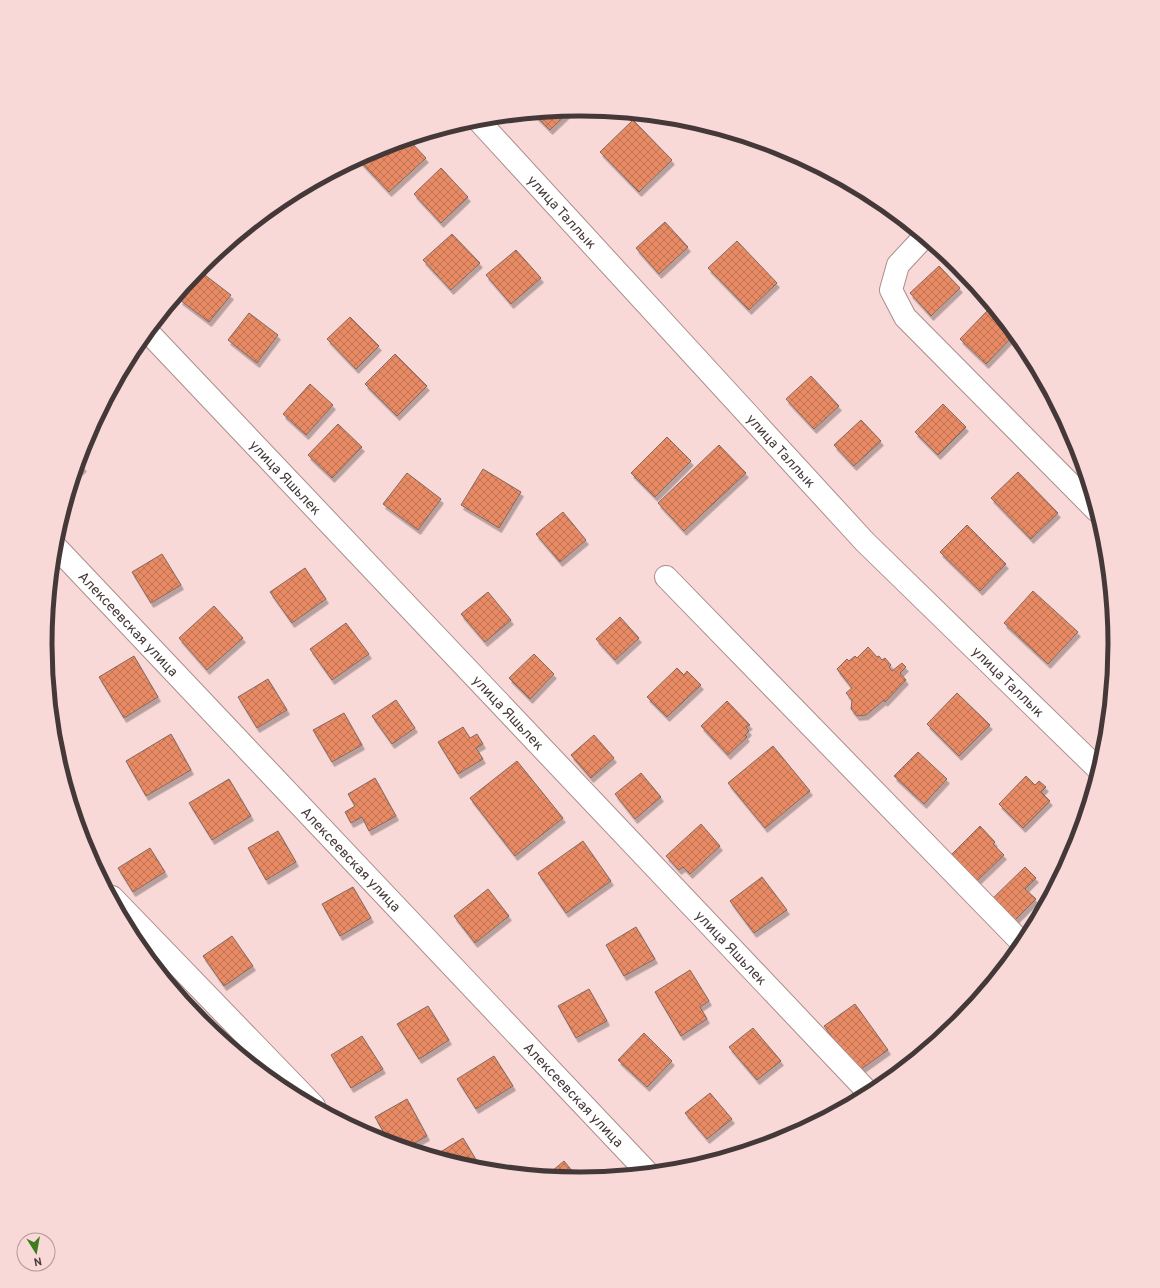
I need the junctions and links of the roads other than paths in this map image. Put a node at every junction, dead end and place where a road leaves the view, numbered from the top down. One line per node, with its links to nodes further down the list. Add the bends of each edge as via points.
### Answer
1 (483, 125): 7 (street, улица Таллык, via 865,542)
2 (920, 241): 4 (street, via 898,265 891,290 905,316)
3 (152, 336): 10 (street, улица Яшьлек)
4 (1089, 503)
5 (60, 552): 12 (street, Алексеевская улица)
6 (666, 577): 9 (street)
7 (1094, 765)
8 (124, 909): 11 (street)
9 (1018, 939)
10 (865, 1088)
11 (299, 1090)
12 (643, 1168)

